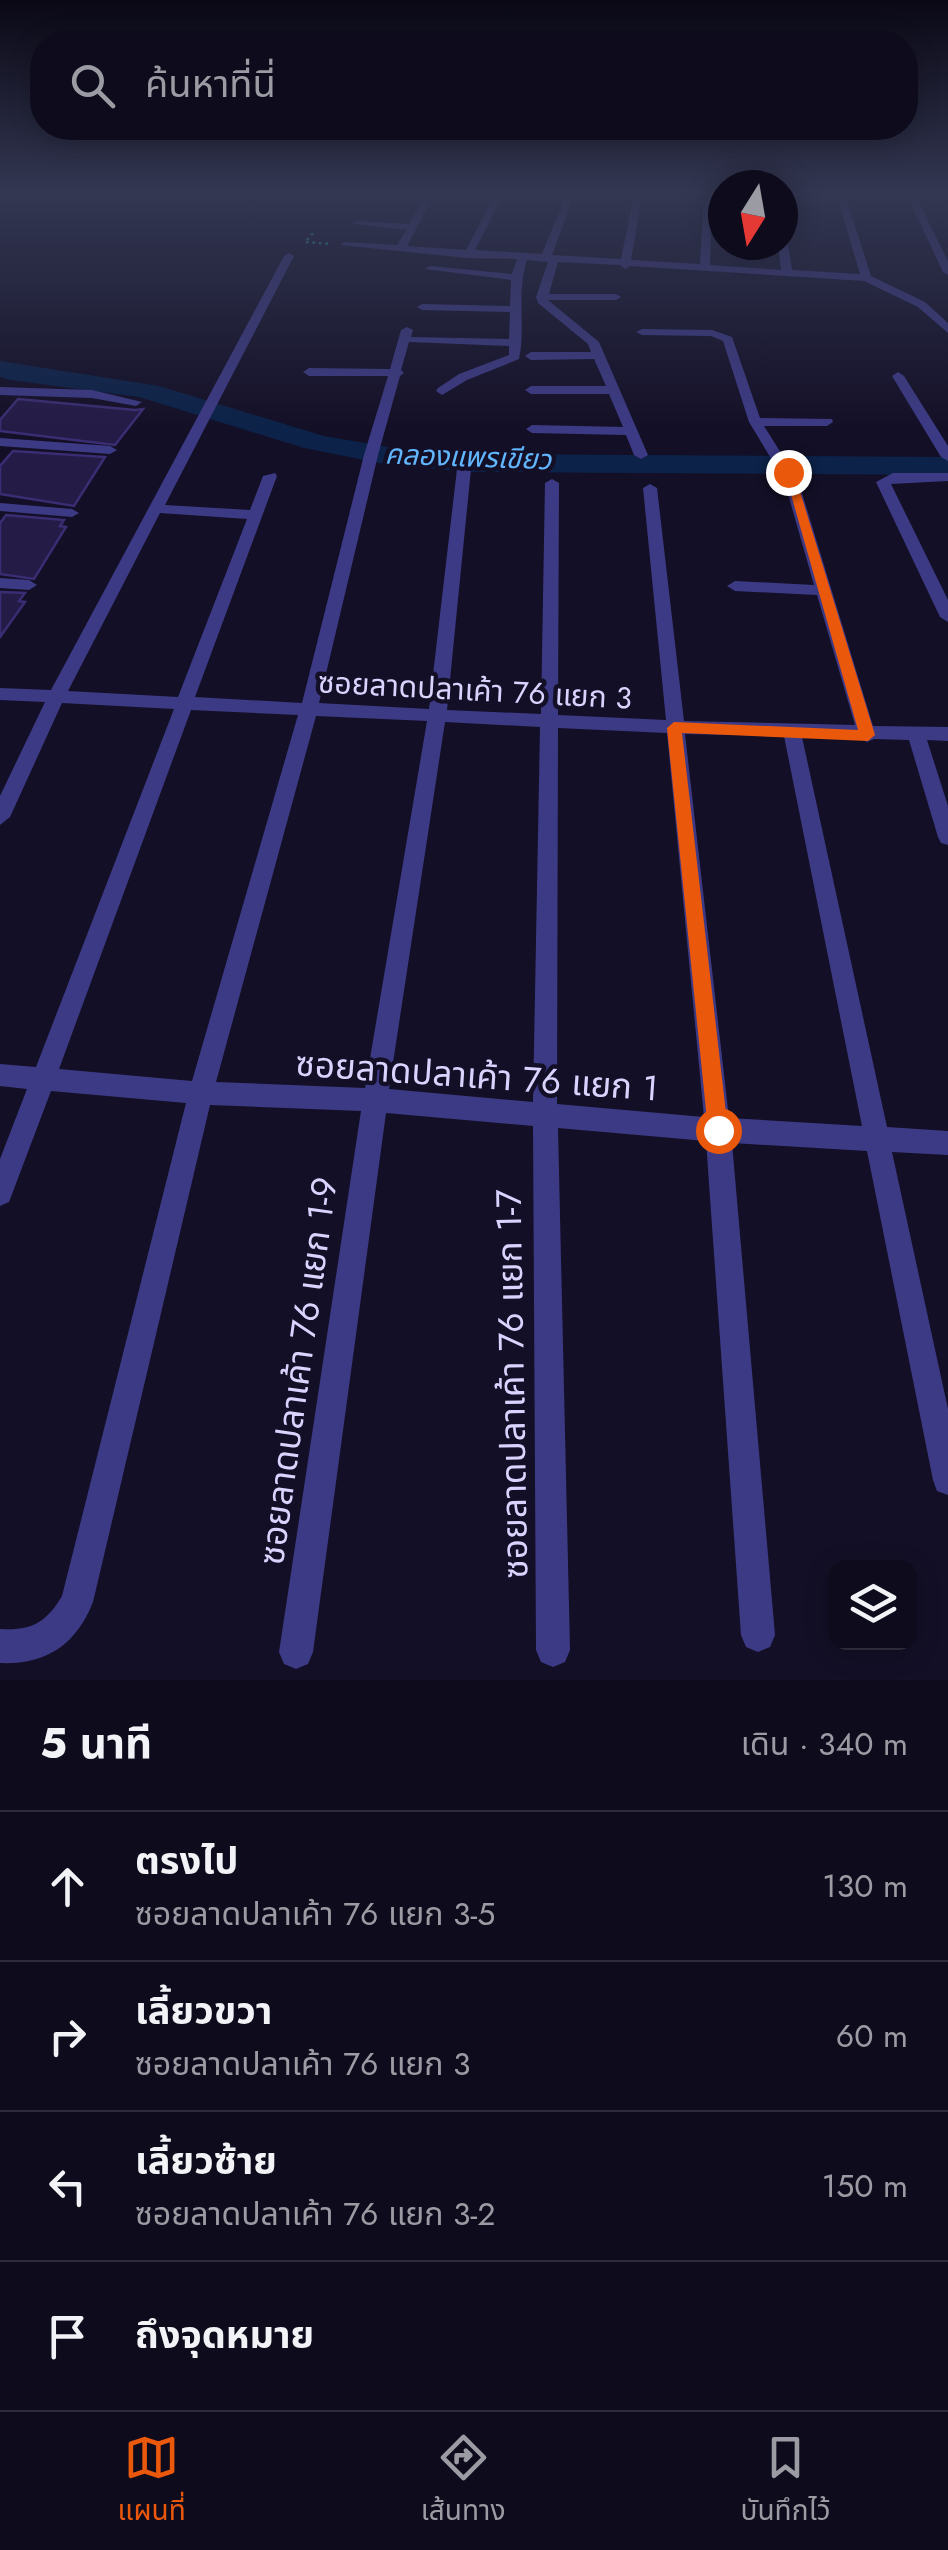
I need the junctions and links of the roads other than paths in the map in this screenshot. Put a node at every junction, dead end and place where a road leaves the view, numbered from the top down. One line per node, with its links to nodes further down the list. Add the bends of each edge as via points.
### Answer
1 (281, 273): 41 (street)
2 (472, 273): 8 (street)
3 (517, 273): 8 (street)
4 (546, 273): 10 (street)
5 (775, 273): 7 (street)
6 (865, 273): 9 (street)
7 (787, 274): 9 (street)
8 (516, 277): 13 (street)
9 (866, 278): 14 (street, via 904,294)
10 (541, 297): 11 (street); 17 (street, via 589,336)
11 (616, 297)
12 (422, 307): 13 (street)
13 (516, 308): 16 (street)
14 (947, 326)
15 (642, 332): 27 (street, via 728,339)
16 (517, 343): 20 (street, via 410,335); 25 (street, via 510,361)
17 (598, 354): 18 (street); 23 (street)
18 (531, 356)
19 (310, 372): 20 (street)
20 (398, 373): 52 (street)
21 (898, 376): 34 (street)
22 (532, 390): 23 (street)
23 (613, 390): 30 (street)
24 (0, 391): 26 (street)
25 (442, 391)
26 (136, 402)
27 (755, 422): 28 (street); 47 (street, via 783,465)
28 (827, 422)
29 (532, 429): 30 (street)
30 (630, 431): 33 (street)
31 (0, 442): 32 (street)
32 (110, 450)
33 (641, 456)
34 (948, 457)
35 (464, 469): 53 (street, ซอยลาดปลาเค้า 76 แยก 1-9)
36 (270, 476): 43 (street)
37 (948, 477): 48 (street, via 883,482)
38 (552, 483): 54 (street, ซอยลาดปลาเค้า 76 แยก 1-7)
39 (650, 488): 55 (street)
40 (0, 507): 42 (street)
41 (158, 508): 43 (street); 50 (street)
42 (72, 513)
43 (255, 515): 51 (street)
44 (0, 583): 45 (street)
45 (30, 585)
46 (735, 586): 47 (street)
47 (824, 590): 59 (street)
48 (948, 617)
49 (0, 694): 50 (street, ซอยลาดปลาเค้า 76 แยก 3)
50 (56, 697): 51 (street, ซอยลาดปลาเค้า 76 แยก 3); 60 (street)
51 (181, 705): 52 (street, ซอยลาดปลาเค้า 76 แยก 3); 63 (street)
52 (309, 709): 53 (street, ซอยลาดปลาเค้า 76 แยก 3); 64 (street)
53 (436, 717): 54 (street, ซอยลาดปลาเค้า 76 แยก 3); 65 (street, ซอยลาดปลาเค้า 76 แยก 1-9)
54 (552, 721): 55 (street, ซอยลาดปลาเค้า 76 แยก 3); 66 (street, ซอยลาดปลาเค้า 76 แยก 1-7)
55 (674, 728): 56 (street, ซอยลาดปลาเค้า 76 แยก 3); 67 (street)
56 (792, 732): 59 (street, ซอยลาดปลาเค้า 76 แยก 3); 68 (street)
57 (916, 734): 58 (street, ซอยลาดปลาเค้า 76 แยก 3); 59 (street, ซอยลาดปลาเค้า 76 แยก 3); 61 (street)
58 (948, 734)
59 (868, 735)
60 (0, 817)
61 (948, 837)
62 (0, 1075): 63 (street, ซอยลาดปลาเค้า 76 แยก 1)
63 (41, 1078): 64 (street, ซอยลาดปลาเค้า 76 แยก 1); 70 (street)
64 (201, 1093): 65 (street, ซอยลาดปลาเค้า 76 แยก 1); 73 (street, via 77,1602 63,1629 46,1643)
65 (375, 1100): 66 (street, ซอยลาดปลาเค้า 76 แยก 1); 75 (street, ซอยลาดปลาเค้า 76 แยก 1-9)
66 (545, 1117): 67 (street, ซอยลาดปลาเค้า 76 แยก 1); 74 (street, ซอยลาดปลาเค้า 76 แยก 1-7)
67 (718, 1130): 68 (street, ซอยลาดปลาเค้า 76 แยก 1); 72 (street)
68 (876, 1139): 69 (street, ซอยลาดปลาเค้า 76 แยก 1); 71 (street)
69 (948, 1143)
70 (0, 1193)
71 (948, 1480)
72 (758, 1635)
73 (0, 1646)
74 (553, 1650)
75 (296, 1652)

